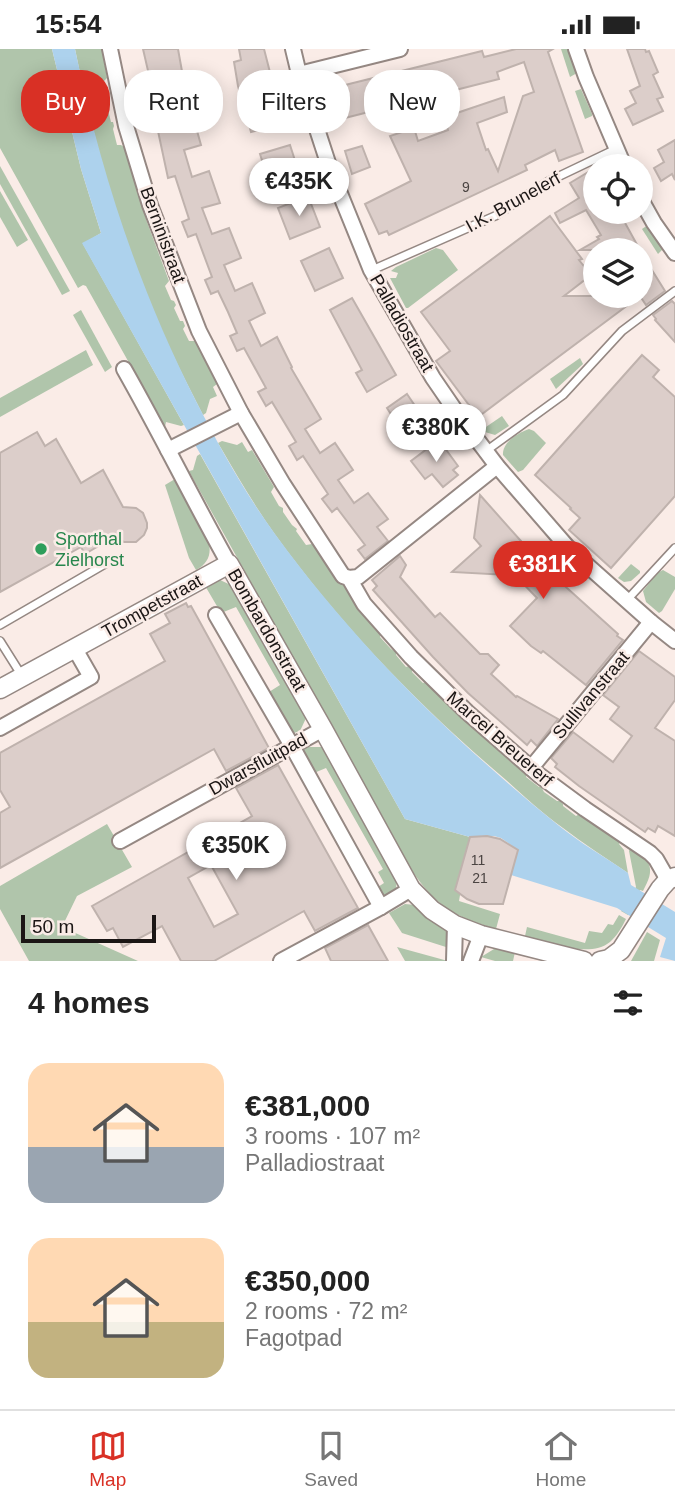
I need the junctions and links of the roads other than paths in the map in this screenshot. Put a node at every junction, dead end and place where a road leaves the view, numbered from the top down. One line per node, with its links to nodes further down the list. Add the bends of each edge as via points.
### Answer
1 (110, 49): 15 (street, Berninistraat, via 126,126 150,205 199,331)
2 (293, 49): 5 (street, Palladiostraat)
3 (400, 49): 6 (street)
4 (576, 49): 8 (street)
5 (298, 70)
6 (315, 70)
7 (318, 133): 12 (street, Palladiostraat)
8 (616, 149): 9 (street); 12 (lane, I.K. Brunelerf, via 549,181 495,216)
9 (618, 154)
10 (653, 221): 11 (street)
11 (675, 253)
12 (371, 270): 17 (street, Palladiostraat, via 433,378)
13 (675, 291): 17 (lane, via 622,331 563,394)
14 (124, 369): 16 (street, Bombardonstraat)
15 (241, 413): 16 (street); 22 (street, Berninistraat, via 343,576)
16 (168, 450): 21 (street, Bombardonstraat)
17 (486, 451): 18 (street, Palladiostraat)
18 (497, 467): 22 (street, via 358,577); 23 (street, Palladiostraat, via 570,550)
19 (675, 548): 23 (lane)
20 (105, 564): 26 (lane)
21 (229, 564): 29 (street, Trompetstraat); 33 (street, Bombardonstraat)
22 (349, 578): 35 (street, Marcel Breuererf, via 363,604 411,657)
23 (627, 600): 25 (street, Palladiostraat)
24 (216, 615): 34 (street, Bombardonstraat)
25 (651, 622): 28 (street, Palladiostraat); 35 (street, Sullivanstraat)
26 (0, 625)
27 (0, 641): 30 (lane)
28 (675, 641)
29 (75, 649): 30 (street, Trompetstraat); 32 (street, via 91,677)
30 (23, 677): 31 (street, Trompetstraat)
31 (0, 689)
32 (0, 728)
33 (323, 729): 34 (street, Dwarsfluitpad); 38 (street, Bombardonstraat)
34 (292, 746): 36 (street, Dwarsfluitpad); 39 (street, Bombardonstraat)
35 (531, 768): 37 (street, Marcel Breuererf, via 650,853)
36 (120, 841)
37 (672, 878): 42 (street, via 654,897 621,950)
38 (411, 889): 39 (street); 40 (street, Bombardonstraat)
39 (381, 907): 43 (street)
40 (455, 925): 41 (street, Bombardonstraat); 44 (street)
41 (481, 935): 45 (street); 46 (street, Bombardonstraat)
42 (607, 960)
43 (281, 961)
44 (454, 961)
45 (471, 961)
46 (583, 961)

